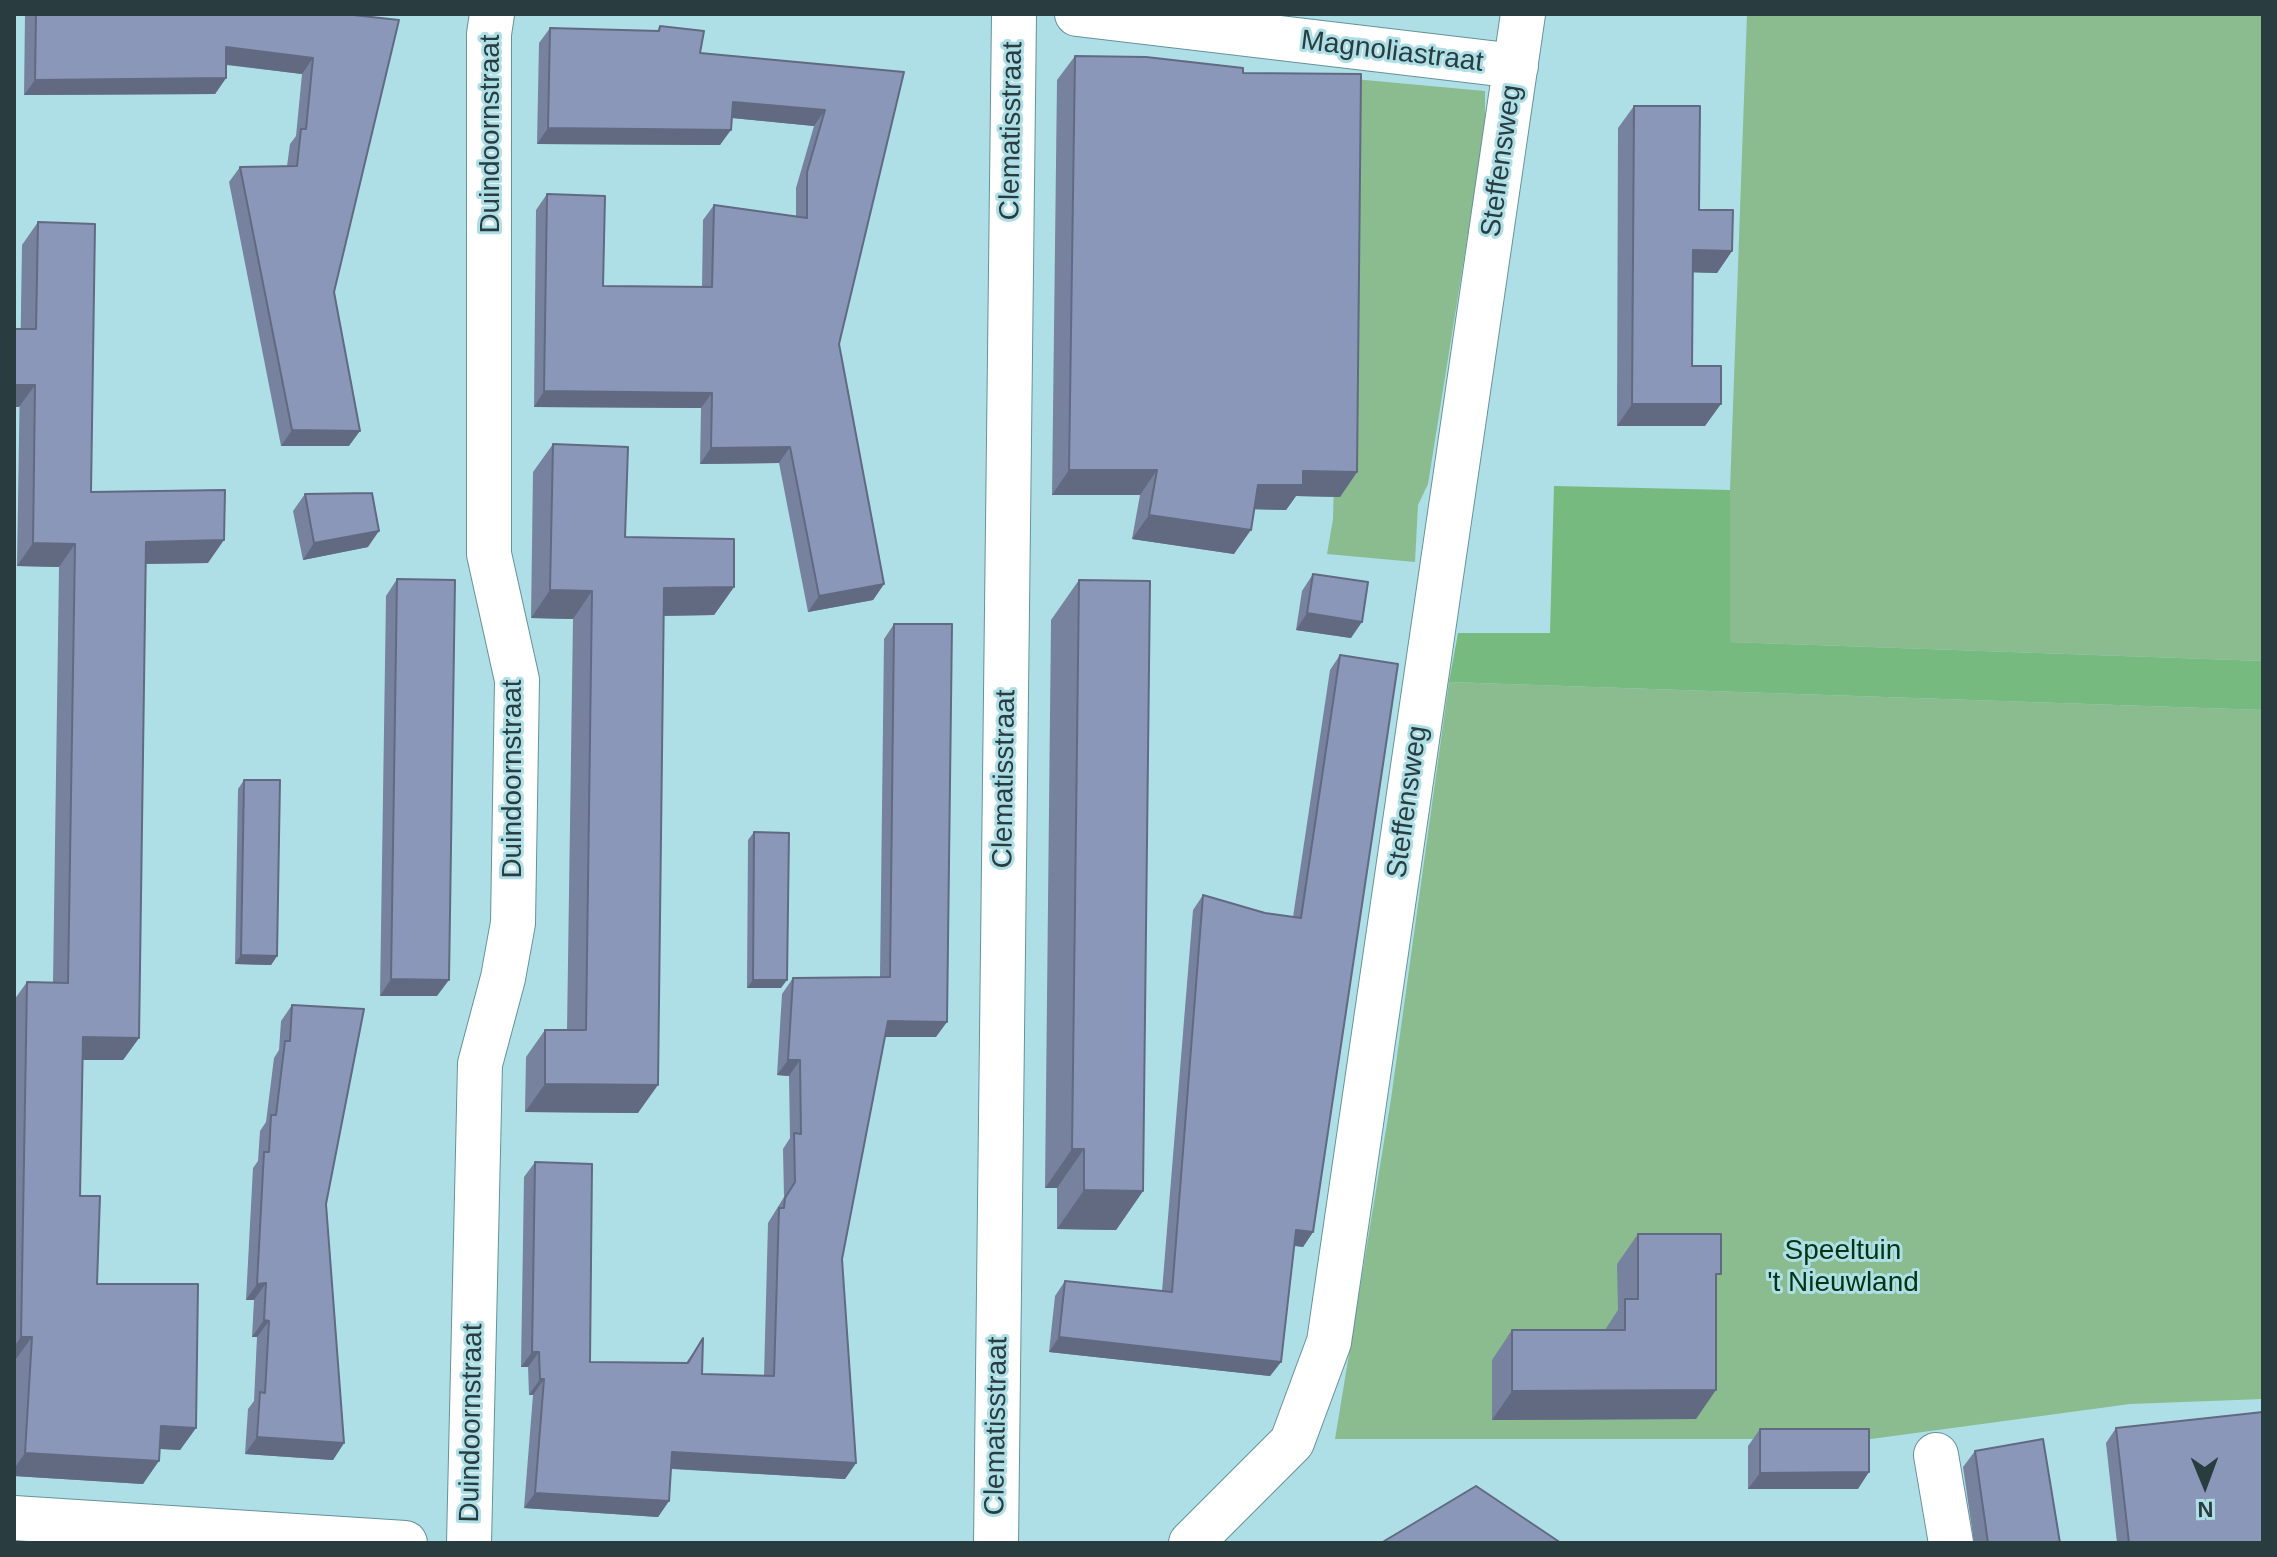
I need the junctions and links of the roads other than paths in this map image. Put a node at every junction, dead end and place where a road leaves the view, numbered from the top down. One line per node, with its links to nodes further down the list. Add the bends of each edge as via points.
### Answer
1 (492, 14): 10 (street, Duindoornstraat, via 489,554 517,696 513,923 480,1064)
2 (1014, 14): 11 (street, Clematisstraat)
3 (1077, 14): 5 (street, Magnoliastraat)
4 (1523, 14): 5 (street, Steffensweg)
5 (1516, 66): 12 (street, Steffensweg, via 1329,1342 1292,1442)
6 (1936, 1455): 13 (street)
7 (14, 1518): 8 (street)
8 (145, 1535): 9 (street)
9 (405, 1543)
10 (469, 1543)
11 (996, 1543)
12 (1191, 1543)
13 (1951, 1543)

